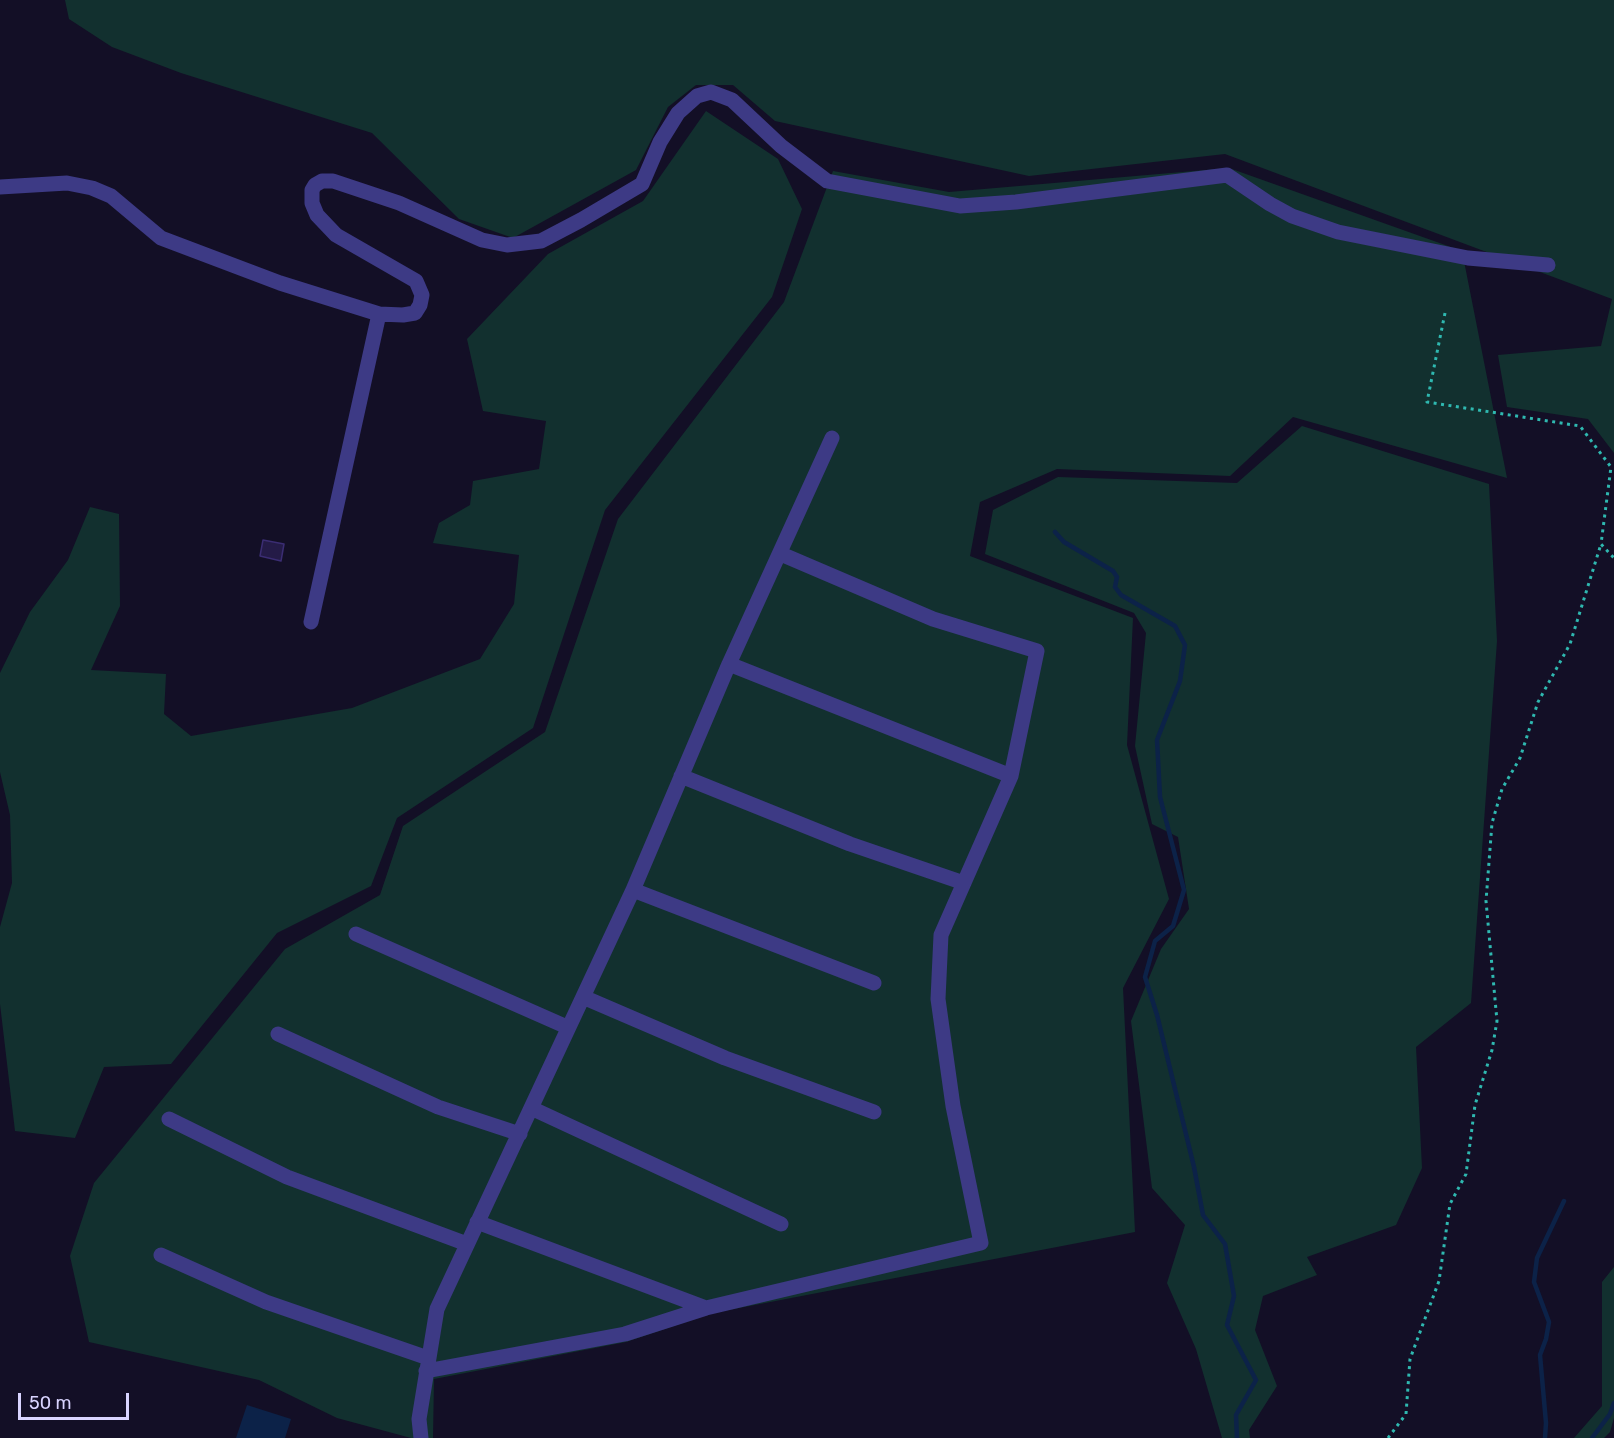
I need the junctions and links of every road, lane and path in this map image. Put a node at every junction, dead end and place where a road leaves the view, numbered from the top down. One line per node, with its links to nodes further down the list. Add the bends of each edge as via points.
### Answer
1 (0, 187): 4 (lane, via 67,183 92,188 111,196 160,238 280,283)
2 (1548, 265): 4 (lane, via 1468,258 1338,232 1292,216 1227,175 960,206 827,181 781,146 732,100 711,92 697,96 678,113 642,184 541,241 507,245 482,240 399,203 333,181 315,185 312,203 317,215 336,235 416,281 422,295 415,314)
3 (1445, 313): 6 (path, via 1427,402 1580,426 1611,467)
4 (379, 314): 9 (lane)
5 (832, 438): 7 (lane)
6 (1601, 544): 8 (path); 31 (path, via 1570,644 1538,702 1520,758 1502,789 1492,823 1486,901 1497,1021 1475,1105 1466,1174 1450,1204 1439,1281 1410,1359 1406,1414)
7 (781, 554): 10 (lane); 12 (lane, via 933,620 1037,651)
8 (1614, 558)
9 (311, 622)
10 (729, 664): 11 (lane); 12 (lane)
11 (681, 776): 13 (lane, via 850,844); 14 (lane)
12 (1011, 776): 13 (lane)
13 (964, 883): 28 (lane, via 941,935 938,999 953,1107 981,1243)
14 (633, 890): 16 (lane); 17 (lane)
15 (356, 934): 18 (lane)
16 (874, 983)
17 (583, 997): 18 (lane); 21 (lane, via 725,1058)
18 (567, 1027): 20 (lane)
19 (278, 1034): 23 (lane, via 438,1107)
20 (531, 1108): 23 (lane); 25 (lane)
21 (873, 1112)
22 (169, 1119): 26 (lane, via 287,1177)
23 (520, 1134): 24 (lane)
24 (477, 1222): 26 (lane); 28 (lane)
25 (781, 1224)
26 (467, 1244): 29 (lane, via 437,1309)
27 (161, 1255): 29 (lane, via 266,1302)
28 (706, 1308): 29 (lane, via 625,1334)
29 (427, 1364): 30 (lane, via 419,1419)
30 (421, 1438)
31 (1388, 1438)

